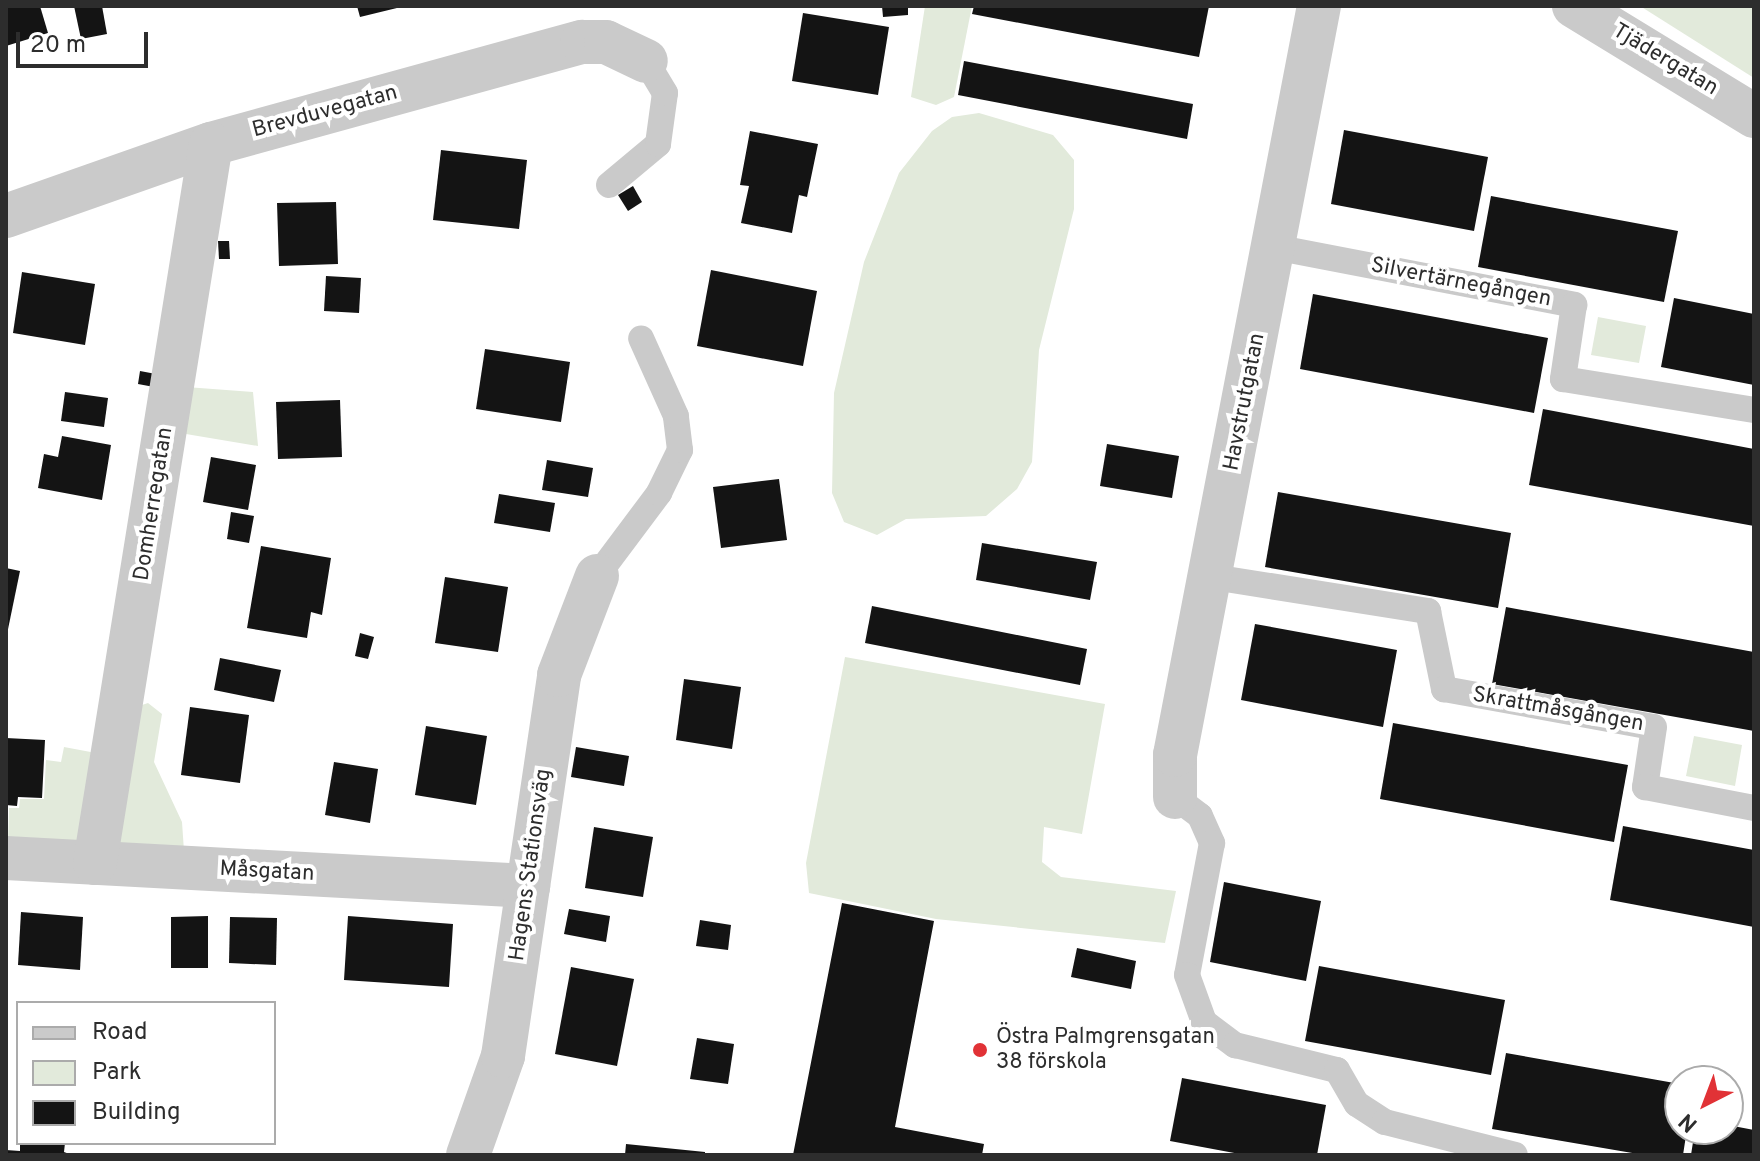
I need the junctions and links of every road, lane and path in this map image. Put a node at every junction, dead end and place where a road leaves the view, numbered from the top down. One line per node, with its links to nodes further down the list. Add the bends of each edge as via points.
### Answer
1 (1319, 6): 8 (street, Havstrutgatan)
2 (1574, 6): 4 (street, Tjädergatan)
3 (646, 61): 5 (street, Brevduvegatan, via 606,42 582,42); 6 (lane, via 665,93 658,144)
4 (1754, 116)
5 (211, 144): 7 (street, Brevduvegatan); 16 (street, Domherregatan)
6 (609, 185)
7 (6, 216)
8 (1274, 247): 10 (lane, Silvertärnegången, via 1574,305 1563,379); 12 (street, Havstrutgatan)
9 (641, 338): 11 (lane, via 676,416 680,450 659,493)
10 (1754, 410)
11 (597, 576): 17 (street, Hagens Stationsväg, via 559,675)
12 (1213, 577): 13 (street, Havstrutgatan, via 1175,755); 14 (lane, Skrattmåsgången, via 1428,611 1444,689 1654,727 1645,787)
13 (1175, 797): 19 (lane, via 1200,816 1212,843 1187,975 1204,1022 1235,1045 1337,1070 1357,1104 1385,1122)
14 (1754, 808)
15 (6, 858): 16 (street, Måsgatan)
16 (95, 863): 17 (street, Måsgatan)
17 (528, 886): 18 (street, Hagens Stationsväg, via 503,1056)
18 (468, 1155)
19 (1515, 1155)

